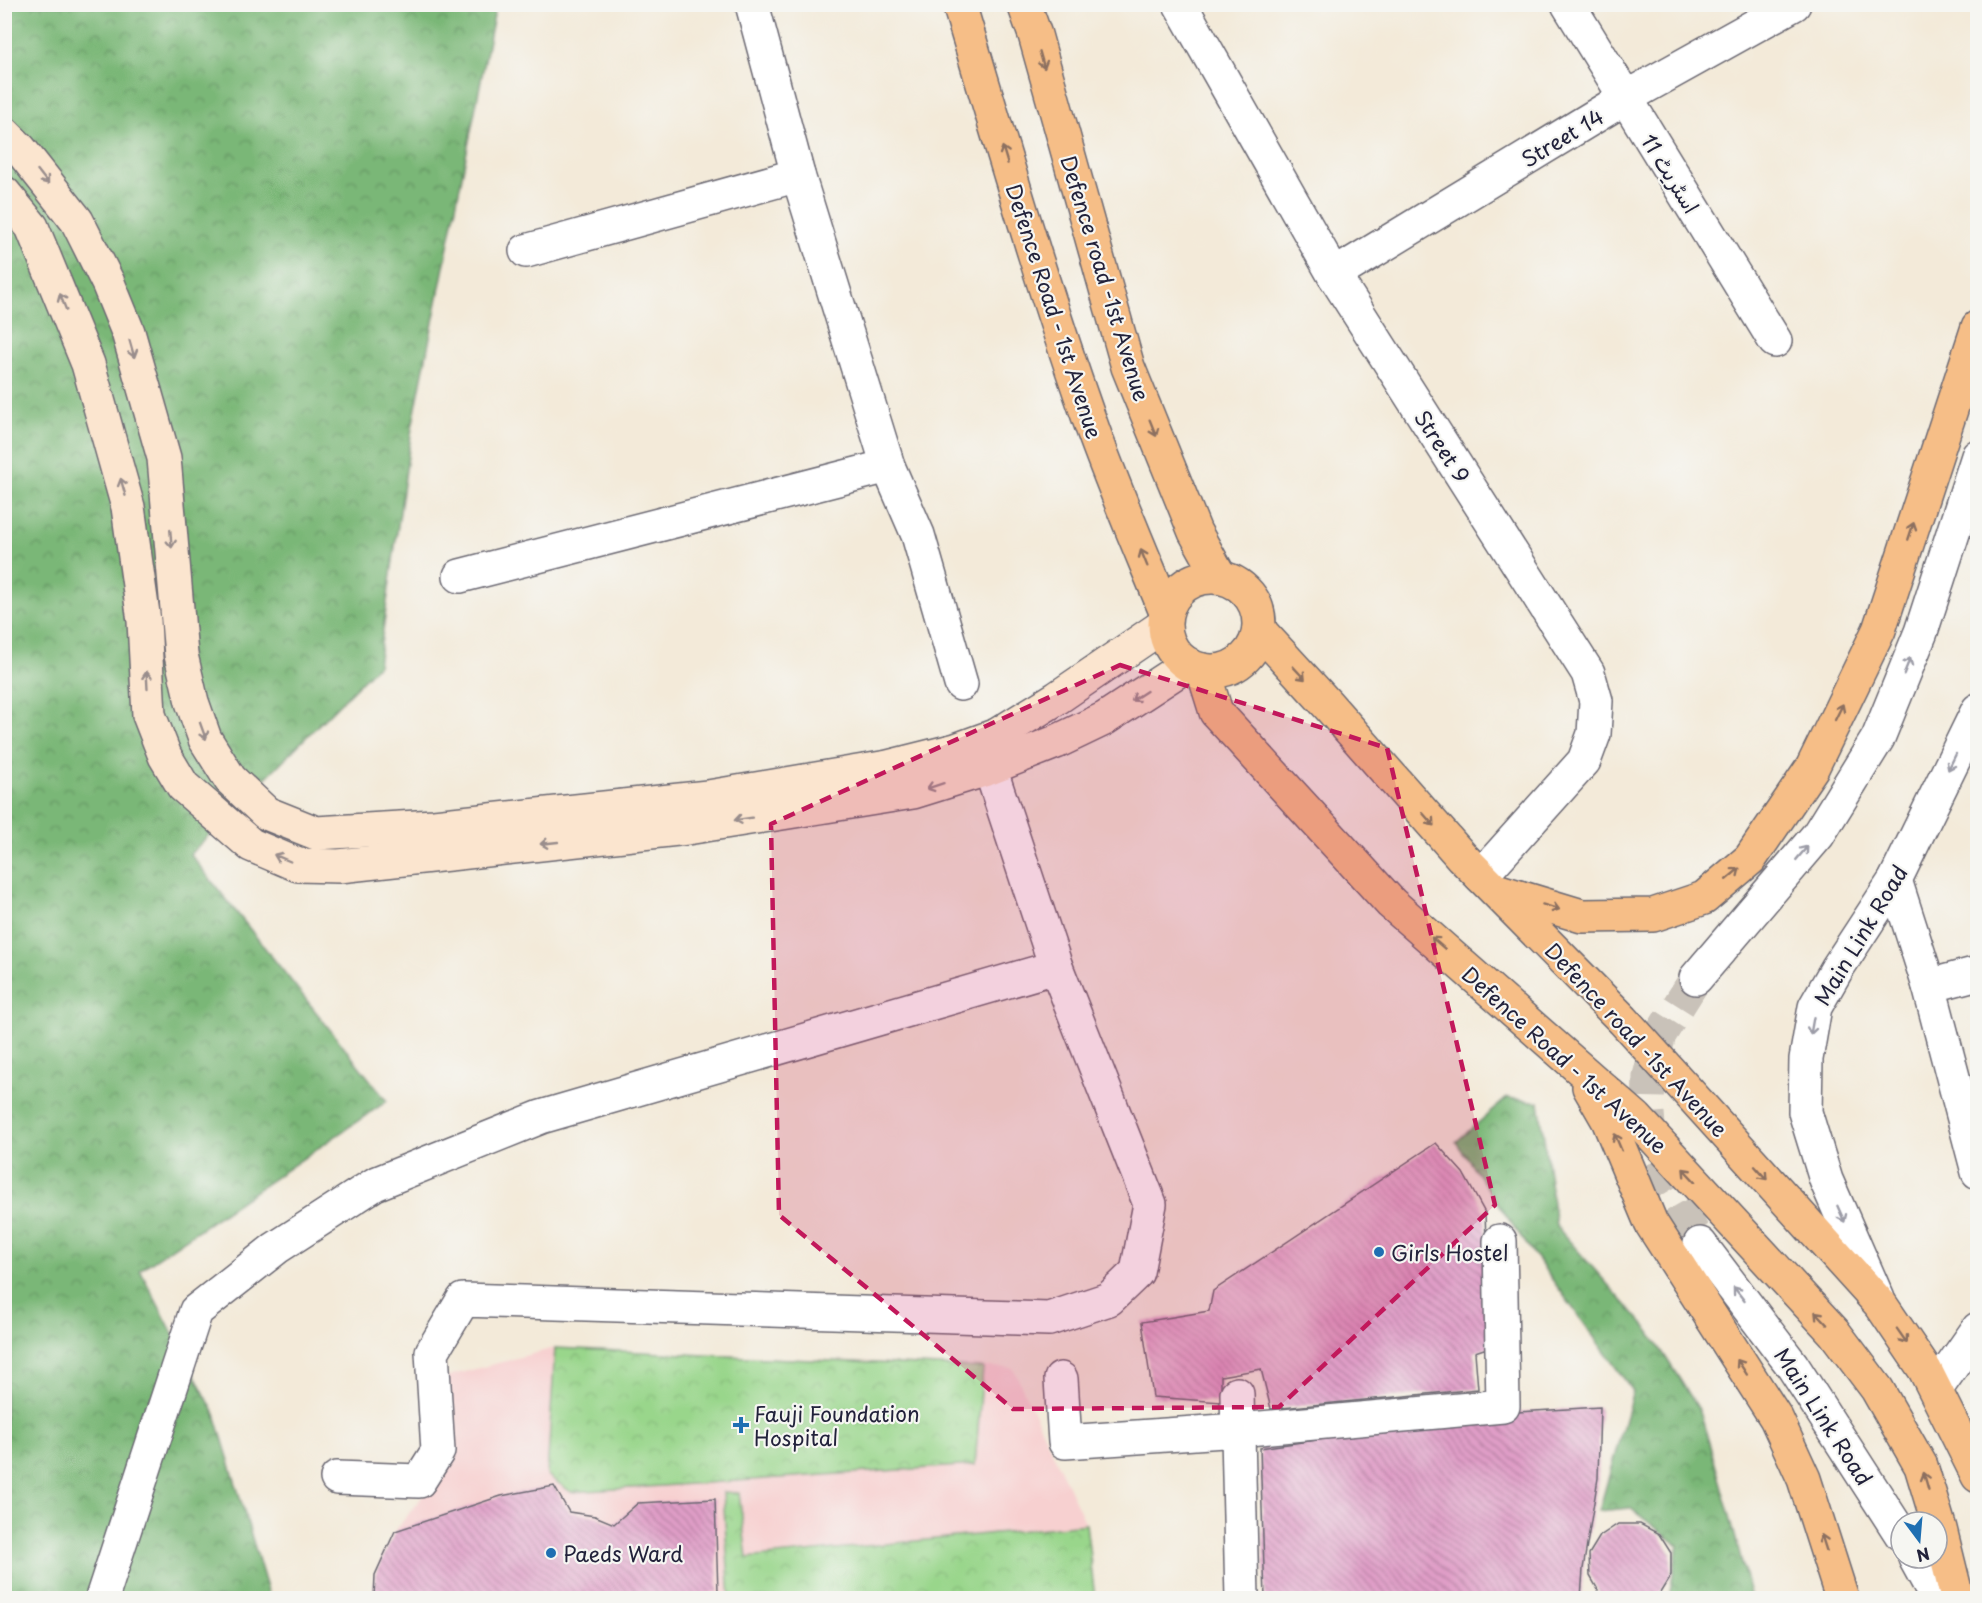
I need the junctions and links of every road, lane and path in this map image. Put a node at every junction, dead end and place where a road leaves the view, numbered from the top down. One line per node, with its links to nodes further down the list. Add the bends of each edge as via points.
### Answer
1 (752, 4): 9 (street)
2 (959, 4): 19 (main road, Defence Road - 1st Avenue, one-way to 2, via 1094,433 1047,295)
3 (1024, 4): 18 (main road, Defence road -1st Avenue, one-way to 18, via 1128,367 1195,532)
4 (1179, 4): 12 (street, Street 9)
5 (1568, 4): 7 (street, اسٹریٹ 11)
6 (1794, 4): 7 (street, Street 14)
7 (1625, 98): 12 (street, Street 14); 14 (street, اسٹریٹ 11)
8 (4, 134): 19 (main road, one-way to 19, via 77,221 128,332 164,458 181,655 192,702 205,739 230,779 266,813 316,833 434,826 708,797 888,767 997,735 1065,693)
9 (798, 175): 11 (street); 16 (street)
10 (4, 193): 24 (main road, one-way to 10, via 913,792 698,826 339,866 298,865 251,845 183,786 165,756 149,715 144,621 128,507 88,364 32,226)
11 (526, 251)
12 (1334, 275): 26 (street, Street 9, via 1588,673 1596,700 1594,734 1584,761)
13 (1977, 327): 26 (main road, one-way to 13, via 1582,916 1653,915 1704,898 1750,859 1812,768 1879,630)
14 (1775, 341)
15 (1977, 456): 29 (street, one-way to 15, via 1818,835 1878,738 1921,632)
16 (888, 466): 17 (street); 22 (street, via 918,535)
17 (460, 576)
18 (1220, 577): 19 (main road, via 1201,578 1183,586 1170,600); 20 (main road, via 1237,584 1250,596 1258,612)
19 (1165, 618): 21 (main road, via 1167,641 1176,654)
20 (1259, 630): 21 (main road, via 1245,657 1233,666 1218,670); 26 (main road, Defence road -1st Avenue, one-way to 26)
21 (1195, 667): 24 (main road, one-way to 24, via 1104,719); 31 (main road, Defence Road - 1st Avenue, one-way to 21, via 1391,903 1216,712)
22 (961, 684)
23 (1977, 710): 25 (street, Main Link Road, one-way to 25)
24 (990, 768): 27 (street)
25 (1895, 880): 30 (street); 35 (street, Main Link Road, one-way to 35, via 1815,1007 1806,1059 1805,1112 1826,1180)
26 (1488, 883): 35 (main road, Defence road -1st Avenue, one-way to 35, via 1623,1020)
27 (1056, 967): 42 (street, via 1150,1204 1137,1272 1109,1299 1049,1319 463,1300 432,1352 438,1451 419,1480); 45 (street, via 541,1117 375,1184 276,1248 196,1311)
28 (1977, 973): 30 (street)
29 (1696, 978)
30 (1929, 986): 32 (street)
31 (1575, 1062): 47 (main road, one-way to 31, via 1804,1479 1776,1418 1651,1222 1608,1120); 49 (main road, Defence Road - 1st Avenue, one-way to 31, via 1921,1466 1877,1389 1795,1289 1636,1118)
32 (1977, 1172)
33 (1500, 1241): 40 (street, via 1503,1406)
34 (1700, 1244): 43 (street, Main Link Road, one-way to 34, via 1792,1365)
35 (1881, 1305): 38 (main road, Defence road -1st Avenue, one-way to 38)
36 (1977, 1329): 38 (street)
37 (1061, 1379): 40 (street, via 1065,1442)
38 (1936, 1389): 41 (main road, Defence road -1st Avenue)
39 (1237, 1394): 40 (street)
40 (1238, 1430): 46 (street)
41 (1977, 1476)
42 (337, 1478)
43 (1889, 1515)
44 (1921, 1570): 48 (street)
45 (102, 1599)
46 (1242, 1599)
47 (1842, 1599)
48 (1937, 1599)
49 (1957, 1599)

